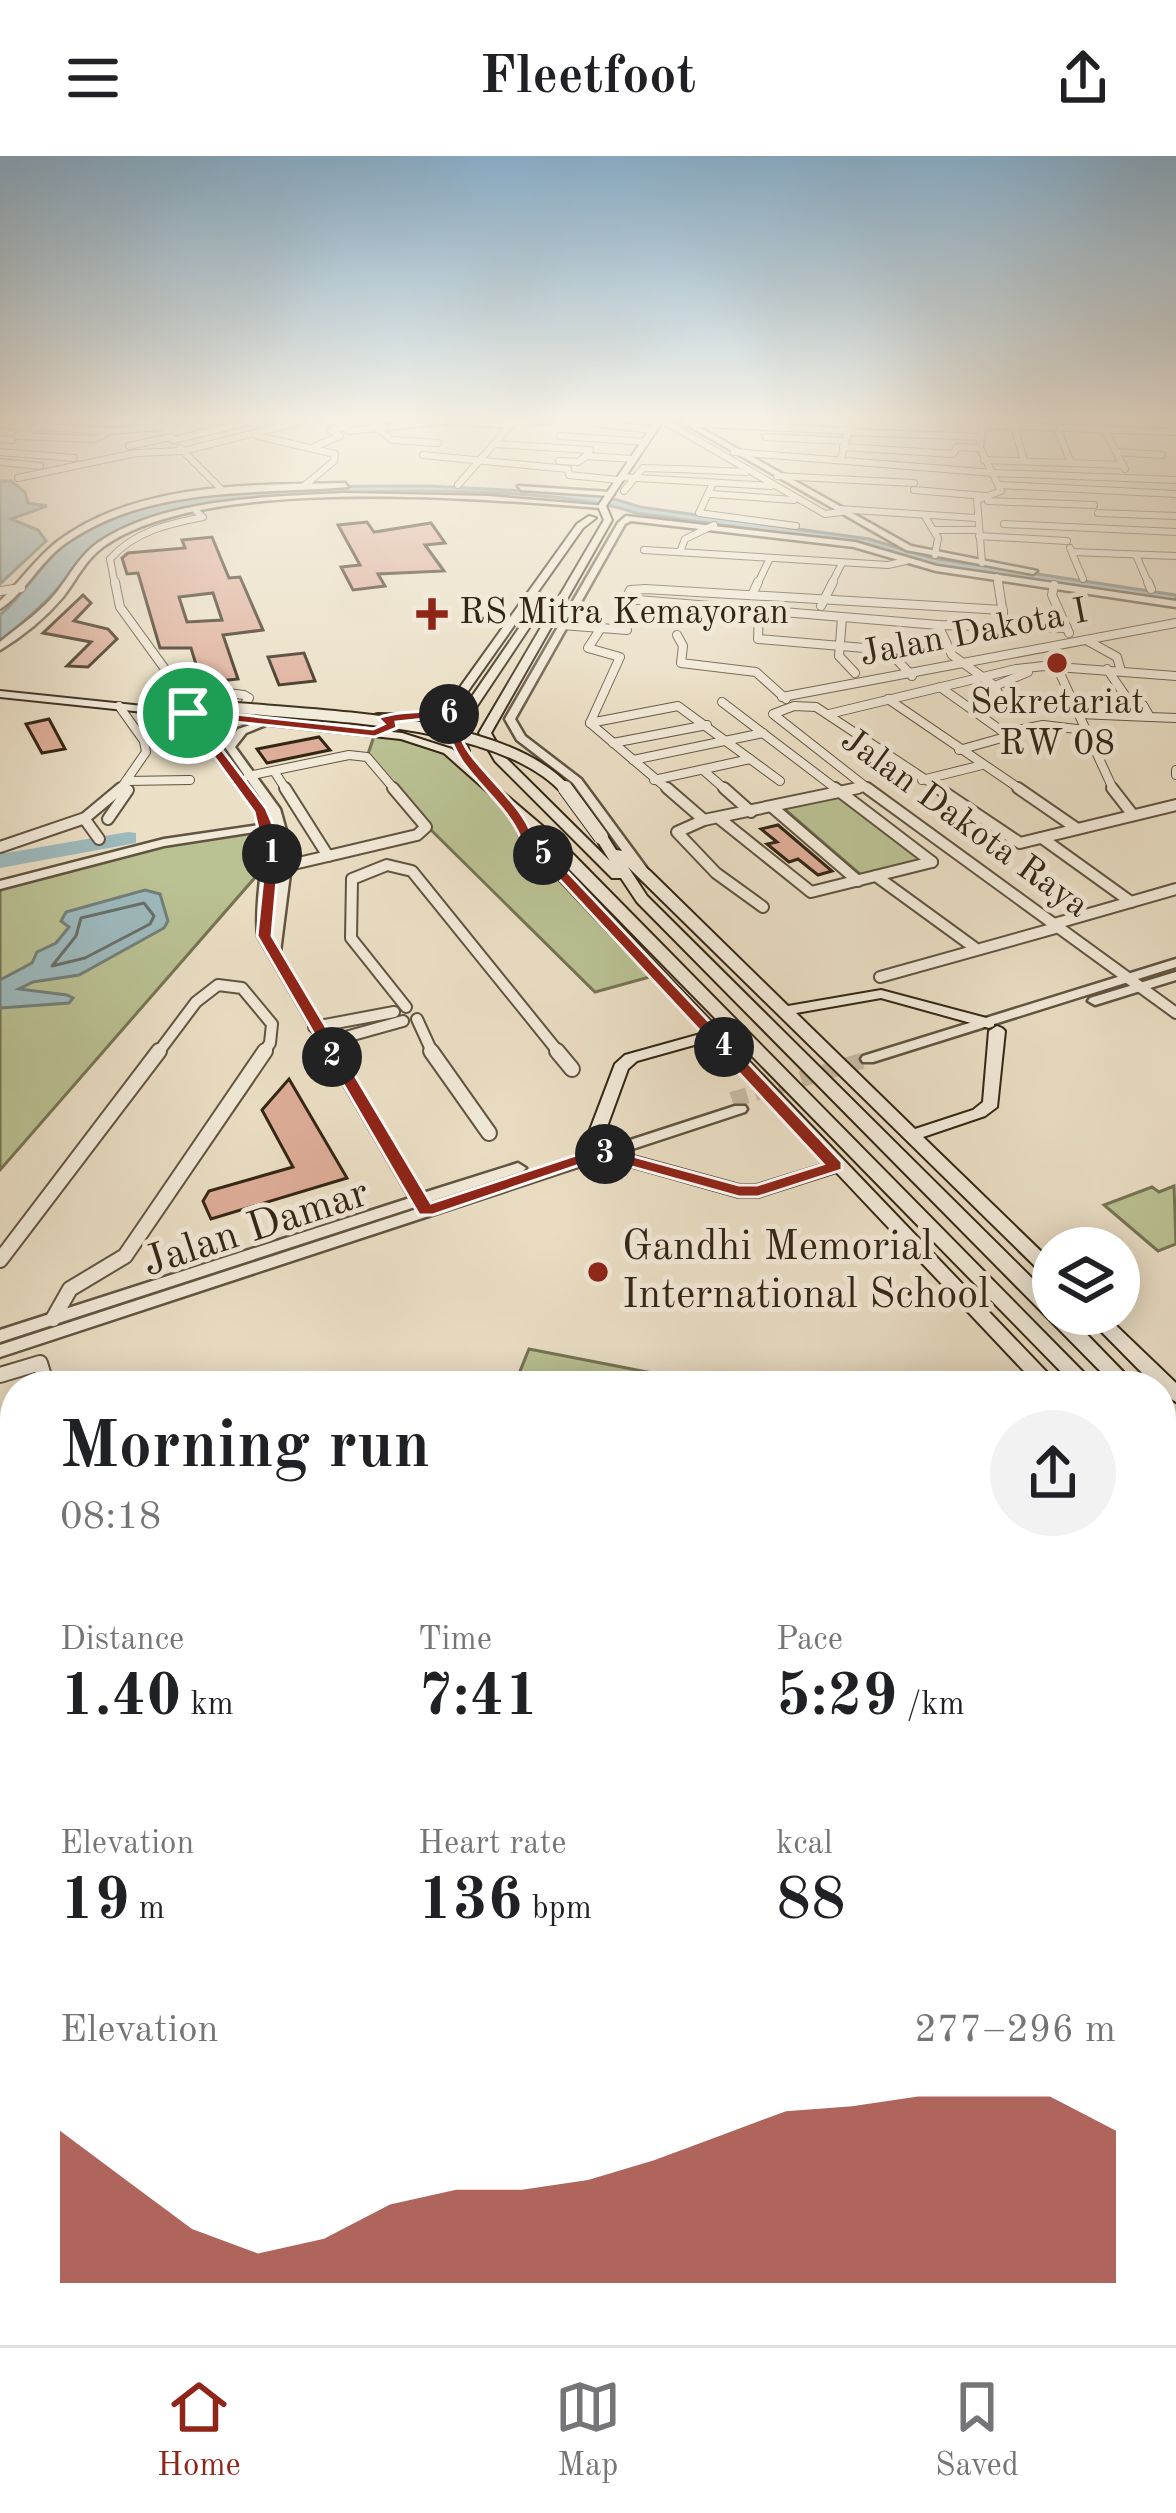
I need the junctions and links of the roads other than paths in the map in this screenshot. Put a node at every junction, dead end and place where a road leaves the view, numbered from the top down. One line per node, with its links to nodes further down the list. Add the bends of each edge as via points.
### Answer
1 (93, 523): 42 (street, via 52,550)
2 (147, 523): 72 (street, via 100,545 53,602)
3 (177, 523): 97 (street, via 110,559 120,607 178,687 248,696)
4 (583, 523): 37 (main road)
5 (590, 523): 24 (main road)
6 (606, 523): 25 (main road)
7 (625, 523): 38 (street)
8 (684, 523): 15 (street)
9 (775, 523): 16 (street)
10 (865, 523): 18 (street)
11 (929, 523): 21 (street)
12 (977, 523): 23 (street)
13 (1102, 523): 19 (street)
14 (1004, 524): 17 (street)
15 (714, 526): 28 (street, via 685,539); 34 (street, via 870,548)
16 (796, 526)
17 (1061, 526): 19 (street); 26 (street)
18 (875, 529): 20 (street); 30 (street)
19 (1104, 529): 22 (street)
20 (892, 530)
21 (934, 530): 23 (street); 30 (street)
22 (1176, 532)
23 (979, 533): 26 (street); 36 (street)
24 (578, 541): 25 (main road); 37 (main road)
25 (596, 542): 38 (main road)
26 (1067, 542): 29 (street)
27 (644, 550): 28 (street)
28 (680, 552): 33 (street)
29 (1072, 552): 31 (street); 40 (street)
30 (934, 555): 36 (street)
31 (1136, 555): 32 (street); 43 (street)
32 (1176, 556)
33 (770, 557): 35 (street); 46 (street)
34 (906, 561): 35 (street); 39 (street)
35 (842, 562): 47 (street)
36 (982, 563): 40 (street)
37 (557, 570): 59 (main road); 64 (main road)
38 (587, 571): 56 (street); 66 (main road)
39 (997, 577): 41 (street); 51 (street)
40 (1083, 579): 43 (street)
41 (1054, 585): 48 (street); 62 (street)
42 (21, 588): 44 (street); 49 (street)
43 (1151, 589): 45 (street)
44 (0, 591)
45 (1176, 592)
46 (752, 595): 47 (street); 52 (street, via 639,589 626,599)
47 (824, 599): 50 (street); 53 (street)
48 (1176, 604)
49 (0, 606)
50 (952, 607): 51 (street); 58 (street)
51 (1003, 610): 61 (street)
52 (759, 612): 53 (street); 68 (street, via 755,638)
53 (818, 616): 54 (street)
54 (842, 618): 58 (street); 71 (street)
55 (1176, 623): 69 (street, Jalan Dakota I)
56 (562, 625): 60 (street); 67 (street)
57 (782, 625): 68 (street)
58 (944, 625): 61 (street); 76 (street, via 943,641)
59 (509, 628): 64 (main road); 91 (main road)
60 (601, 628): 63 (street); 110 (street, via 588,648 620,657)
61 (1006, 628): 62 (street)
62 (1067, 628): 69 (street)
63 (627, 630)
64 (522, 635): 75 (main road)
65 (677, 635): 81 (street, via 682,664)
66 (539, 639): 67 (main road); 77 (main road)
67 (554, 640): 151 (street, via 510,718 521,738 577,781)
68 (777, 641): 71 (street)
69 (1082, 641): 73 (street, Jalan Dakota I); 82 (street, via 1109,651)
70 (1028, 644): 73 (street)
71 (840, 646): 83 (street); 84 (street, via 891,651)
72 (0, 647)
73 (1039, 651): 76 (street, Jalan Dakota I)
74 (754, 660): 81 (street)
75 (501, 665): 77 (main road); 90 (main road)
76 (962, 666): 84 (street, Jalan Dakota I); 85 (street)
77 (522, 667): 112 (main road)
78 (1030, 667): 79 (street); 85 (street); 88 (street)
79 (1057, 667): 80 (street); 104 (street)
80 (1107, 670): 82 (street); 106 (street)
81 (750, 671): 93 (street)
82 (1121, 671): 86 (street)
83 (855, 673)
84 (912, 676): 93 (street, Jalan Dakota I)
85 (980, 676): 88 (street); 89 (street)
86 (1175, 678)
87 (0, 684): 95 (main road)
88 (995, 686): 100 (street, via 1002,702)
89 (940, 687): 94 (street); 114 (street)
90 (481, 690): 91 (main road); 105 (main road)
91 (461, 694): 102 (main road)
92 (4, 696): 98 (main road)
93 (782, 697): 99 (street)
94 (888, 699): 103 (street); 119 (street)
95 (172, 702): 97 (main road); 147 (main road, bridge, via 506,749 556,778)
96 (722, 702): 116 (street)
97 (244, 705): 107 (main road)
98 (119, 706): 101 (main road); 130 (street, via 146,752)
99 (794, 706): 103 (street); 132 (street, Jalan Dakota Raya, via 775,716)
100 (996, 707)
101 (188, 713): 109 (main road); 143 (street)
102 (444, 713): 105 (main road); 107 (main road)
103 (829, 714): 129 (street)
104 (1079, 714): 106 (street); 113 (street)
105 (464, 717): 112 (main road); 125 (main road, via 456,741)
106 (1150, 717): 108 (street)
107 (384, 718): 115 (main road, via 392,725)
108 (1175, 720)
109 (268, 722): 115 (main road); 126 (street, via 230,744)
110 (590, 723): 111 (street, via 670,706); 118 (street)
111 (707, 725): 117 (street); 118 (street)
112 (487, 727): 156 (main road, via 488,746)
113 (1085, 730): 114 (street, via 1042,725); 137 (street, via 1117,800)
114 (1008, 732): 119 (street)
115 (375, 733): 125 (main road, via 428,743)
116 (763, 733): 117 (street); 133 (street)
117 (728, 740): 120 (street); 121 (street)
118 (613, 743): 121 (street)
119 (959, 750): 122 (street)
120 (750, 759): 123 (street); 131 (street)
121 (633, 760): 128 (street)
122 (982, 765): 129 (street); 144 (street)
123 (703, 770): 128 (street); 136 (street)
124 (274, 771): 126 (street); 149 (street); 149 (street, via 367,757 426,827)
125 (476, 771): 138 (main road)
126 (248, 776): 143 (street, via 274,809)
127 (190, 780): 130 (street)
128 (654, 780): 141 (street)
129 (922, 780): 145 (street, via 1008,839)
130 (130, 781): 139 (street); 142 (street)
131 (779, 781)
132 (865, 787): 133 (street); 159 (street, Jalan Dakota Raya)
133 (840, 792): 135 (street); 152 (street, via 932,860)
134 (1176, 805): 137 (street)
135 (772, 808): 136 (street); 153 (street)
136 (751, 812): 140 (street)
137 (1133, 814): 144 (street)
138 (520, 815): 171 (main road, via 539,850); 184 (main road)
139 (108, 818)
140 (720, 819): 141 (street); 153 (street, via 805,890)
141 (704, 820): 158 (street, via 677,834)
142 (86, 821): 146 (street); 148 (street)
143 (273, 826): 150 (street); 154 (street, via 164,843); 161 (street, via 262,924)
144 (1076, 828): 145 (street)
145 (1042, 838): 157 (street)
146 (99, 839)
147 (605, 843): 151 (main road); 156 (main road)
148 (0, 848)
149 (328, 856): 150 (street)
150 (285, 866): 161 (street)
151 (646, 874): 166 (main road)
152 (877, 876): 153 (street); 160 (street)
153 (858, 880)
154 (0, 885)
155 (1176, 889): 157 (street)
156 (641, 899): 179 (main road)
157 (1131, 902): 159 (street)
158 (763, 907)
159 (1057, 926): 160 (street); 165 (street, Jalan Dakota Raya)
160 (975, 949): 164 (street)
161 (274, 952): 169 (street)
162 (1176, 963): 165 (street)
163 (1176, 976): 165 (street)
164 (880, 977)
165 (1133, 983): 167 (street, Jalan Dakota Raya); 170 (street)
166 (782, 1011): 170 (main road, via 881,994); 177 (main road)
167 (1176, 1012)
168 (405, 1015): 169 (street); 172 (street); 174 (street, via 351,938 352,879 387,865 412,871); 176 (street)
169 (314, 1027): 172 (street)
170 (993, 1027): 173 (street); 177 (main road, via 991,1104)
171 (713, 1035): 178 (main road, via 621,1067); 180 (main road)
172 (324, 1043): 182 (street)
173 (872, 1064)
174 (572, 1069)
175 (736, 1104): 178 (street, Jalan Damar)
176 (489, 1133)
177 (912, 1136): 181 (main road)
178 (597, 1148): 180 (main road, via 739,1191); 182 (street, Jalan Damar)
179 (894, 1149): 181 (main road); 187 (main road)
180 (836, 1166): 183 (main road)
181 (967, 1190): 185 (main road)
182 (423, 1205): 188 (street, Jalan Damar)
183 (890, 1222): 184 (main road); 197 (main road)
184 (936, 1232): 198 (main road)
185 (1032, 1253)
186 (0, 1260): 189 (street, via 196,1002 218,985 242,988 272,1024 270,1043 125,1256 70,1289)
187 (1032, 1289)
188 (108, 1308): 189 (street, Jalan Damar); 190 (street, Jalan Damar)
189 (53, 1319): 190 (street, Jalan Damar)
190 (32, 1333): 193 (street, Jalan Damar); 194 (street, Jalan Damar)
191 (1077, 1335): 199 (main road)
192 (1115, 1335): 200 (main road)
193 (0, 1336)
194 (0, 1352)
195 (13, 1371): 196 (street, via 40,1363)
196 (42, 1371)
197 (1035, 1371)
198 (1072, 1371)
199 (1112, 1371)
200 (1152, 1371)

